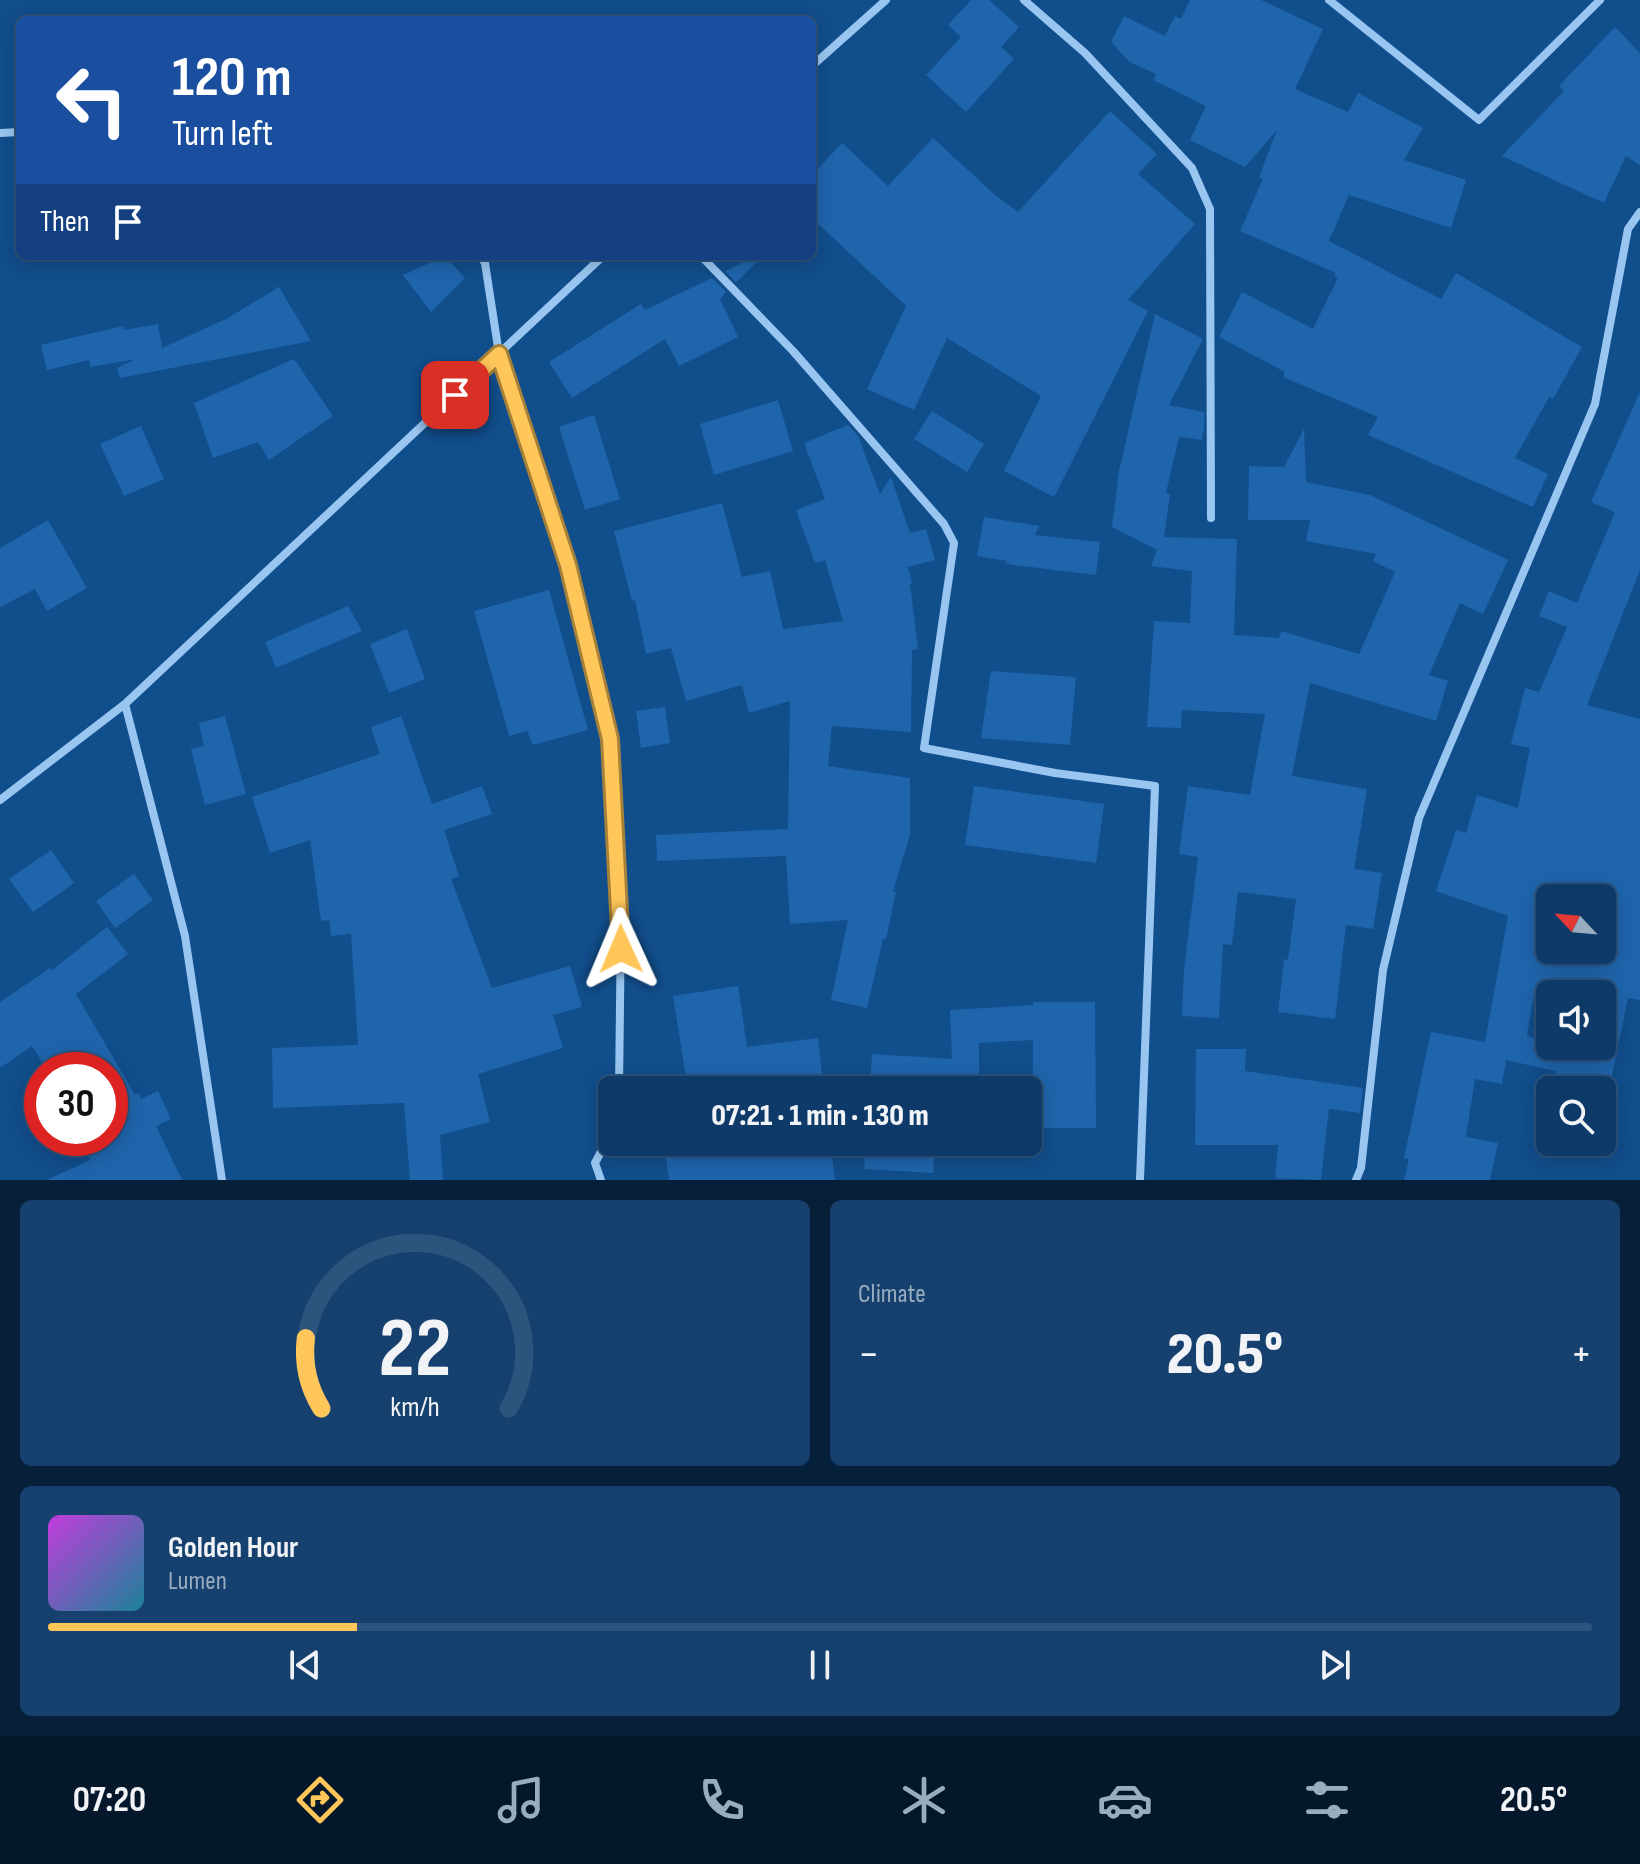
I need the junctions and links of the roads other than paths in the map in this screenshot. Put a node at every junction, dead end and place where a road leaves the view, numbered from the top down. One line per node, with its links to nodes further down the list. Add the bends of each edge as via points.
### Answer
1 (886, 0): 5 (street)
2 (1024, 0): 11 (street, via 1085,53 1192,168 1210,209)
3 (1329, 0): 4 (street, via 1479,120)
4 (1600, 0)
5 (816, 62)
6 (1640, 212): 19 (street, via 1628,229 1595,404 1419,818 1383,970)
7 (483, 260): 10 (street)
8 (599, 260): 10 (street)
9 (705, 260): 18 (street, via 793,351 944,524 954,543 924,748 1155,786)
10 (499, 354): 12 (street); 14 (street, via 568,565 610,739 621,921)
11 (1211, 518)
12 (125, 704): 13 (street); 16 (street, via 185,936)
13 (0, 800)
14 (619, 1076)
15 (599, 1156): 17 (street, via 595,1163)
16 (222, 1180)
17 (601, 1180)
18 (1140, 1180)
19 (1356, 1180)

